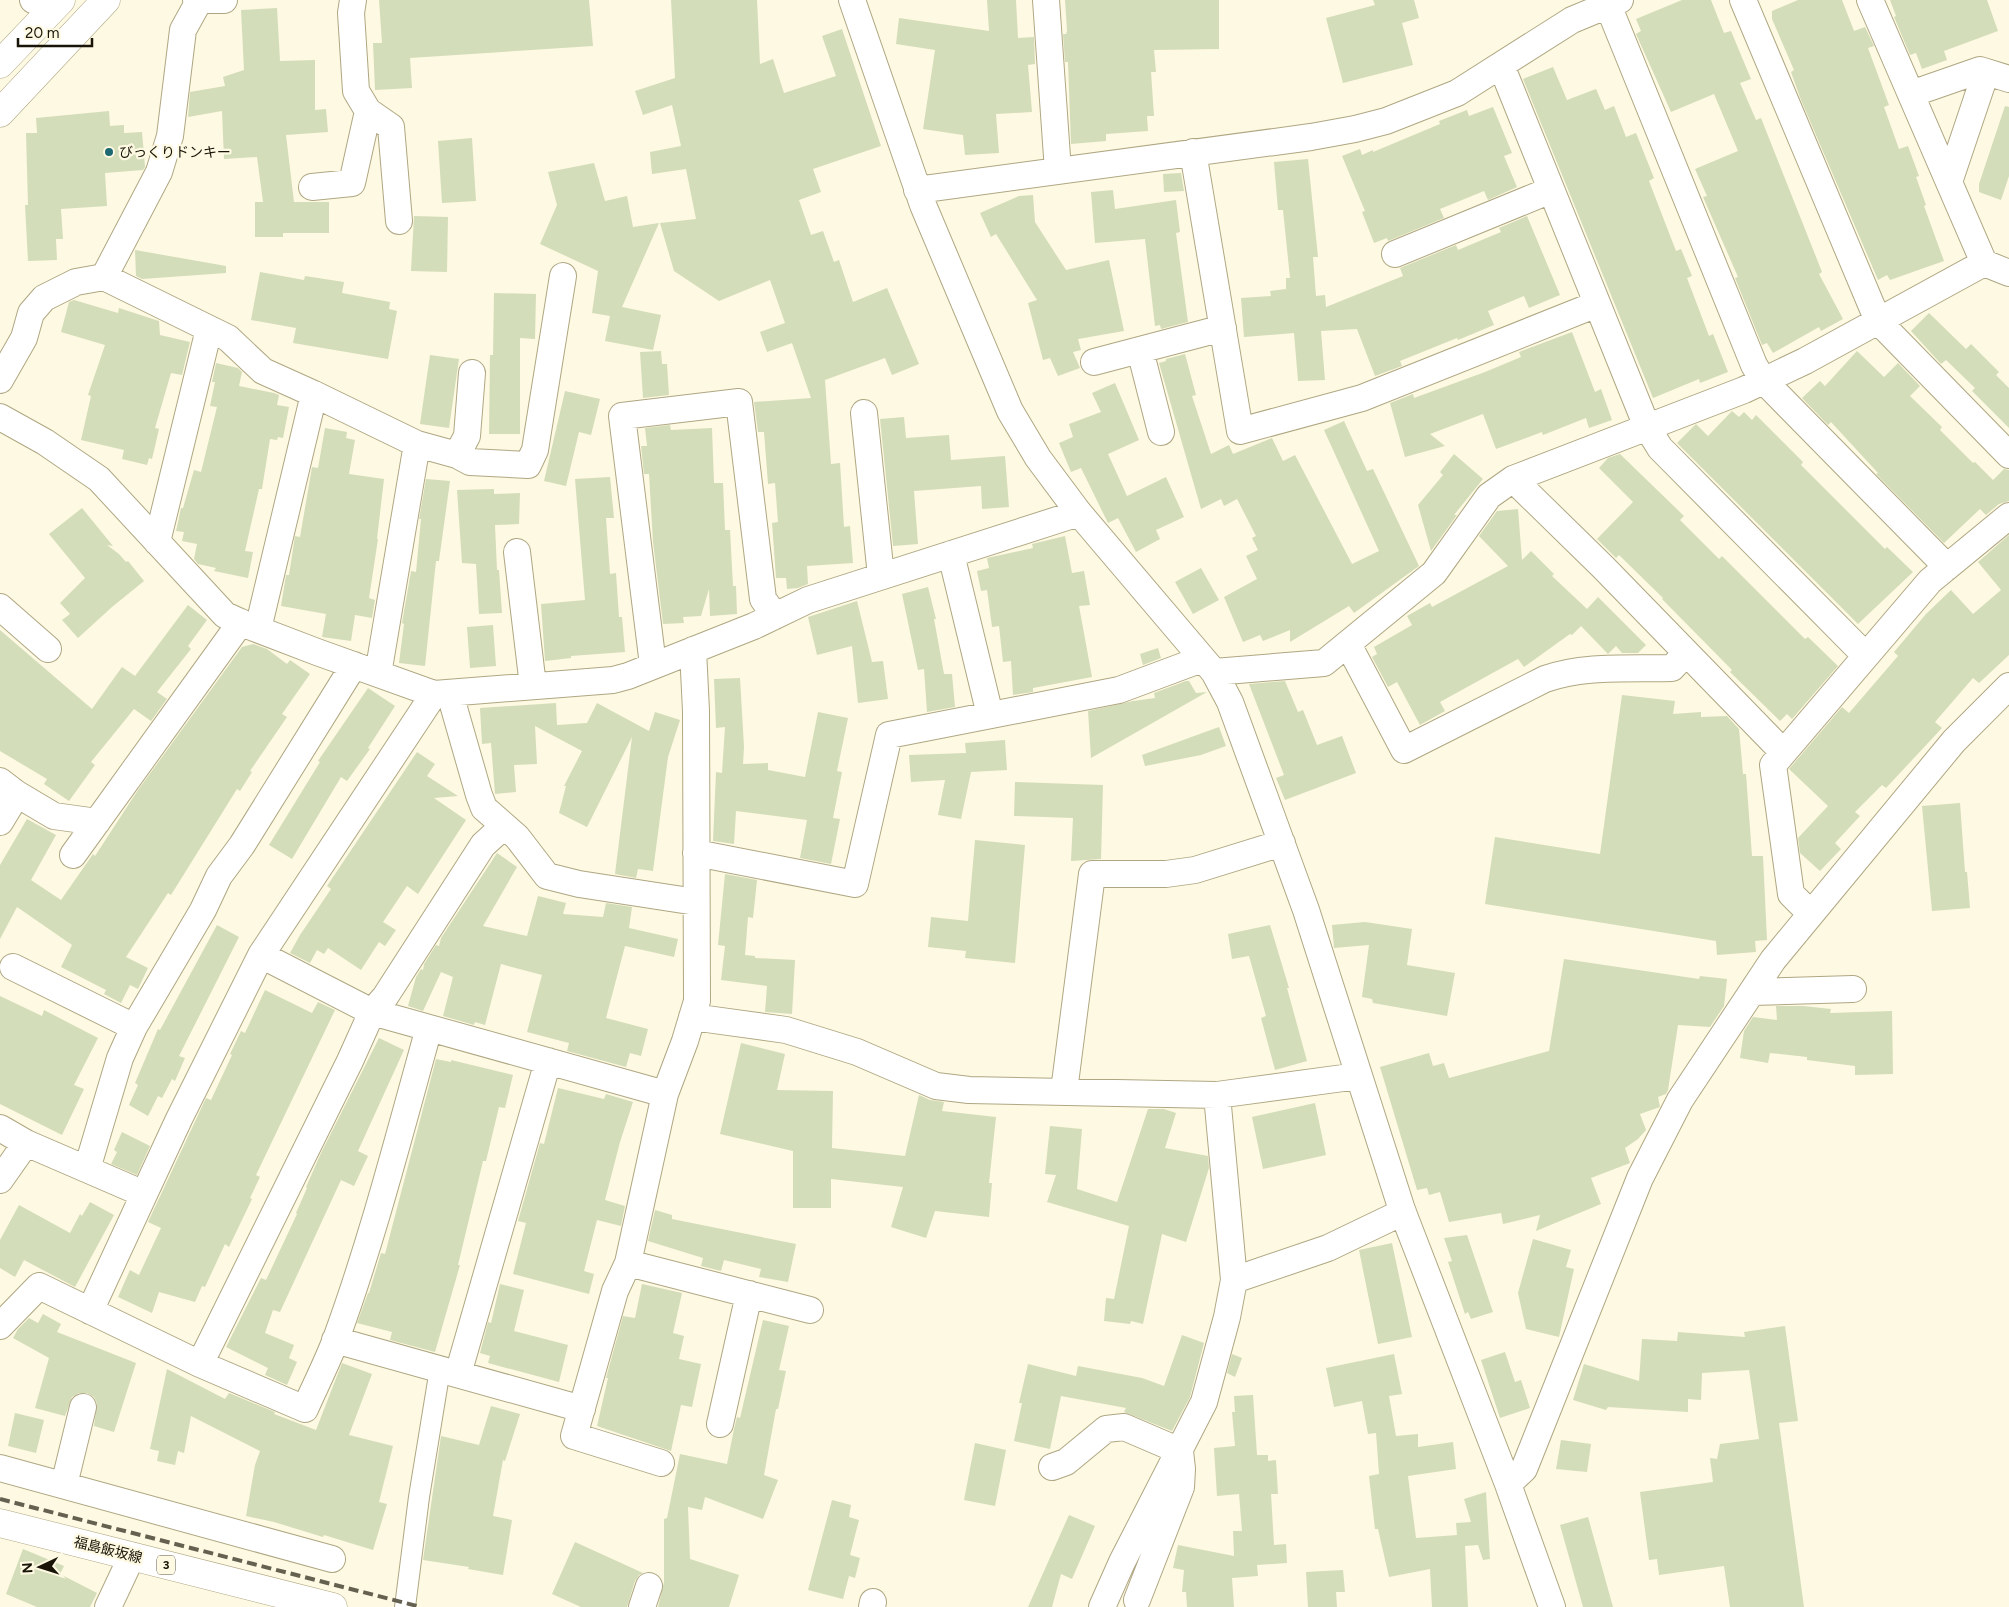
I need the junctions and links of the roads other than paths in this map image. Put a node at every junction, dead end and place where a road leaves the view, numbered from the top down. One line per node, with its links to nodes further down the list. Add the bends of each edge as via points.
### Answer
1 (106, 0): 16 (main road)
2 (224, 0): 8 (street)
3 (353, 0): 15 (street, via 356,91)
4 (852, 0): 21 (street)
5 (1046, 0): 18 (street)
6 (1743, 0): 30 (street)
7 (1870, 0): 14 (street)
8 (197, 1): 28 (street, via 183,30 170,136 159,172)
9 (1611, 2): 12 (street, via 1572,20); 37 (street)
10 (48, 3): 11 (main road)
11 (0, 64)
12 (1501, 65): 17 (street, via 1457,93 1386,121 1311,137); 22 (street)
13 (1998, 75): 14 (street, via 1980,70); 19 (street)
14 (1911, 94): 19 (street)
15 (368, 111): 20 (street, via 352,183); 23 (street, via 391,127)
16 (0, 113)
17 (1193, 152): 18 (street); 31 (street)
18 (1058, 171): 21 (street)
19 (1950, 182): 25 (street)
20 (312, 187)
21 (917, 190): 47 (street, via 1010,411 1038,458)
22 (1551, 190): 24 (street); 29 (street)
23 (399, 221)
24 (1395, 254)
25 (1984, 263): 26 (street); 30 (street)
26 (2009, 273)
27 (563, 276): 44 (street, via 535,450 528,465 470,462)
28 (104, 277): 32 (street); 36 (street, via 76,282 44,298 31,313 24,338)
29 (1597, 304): 31 (street, via 1362,398 1240,431); 41 (street)
30 (1878, 321): 37 (street); 45 (street)
31 (1223, 328): 33 (street)
32 (209, 329): 38 (street, via 228,338 262,371); 49 (street)
33 (1140, 350): 34 (street); 42 (street)
34 (1094, 362)
35 (472, 373): 44 (street, via 467,436)
36 (0, 380)
37 (1763, 380): 41 (street); 52 (street)
38 (314, 394): 43 (street); 56 (street)
39 (864, 413): 53 (street)
40 (0, 417): 49 (street, via 46,442 99,479)
41 (1647, 427): 46 (street); 61 (street, via 1660,448)
42 (1161, 432)
43 (417, 444): 44 (street); 65 (street)
44 (457, 454)
45 (2009, 456)
46 (1513, 479): 57 (street, via 1489,496 1434,574); 60 (street)
47 (1079, 513): 51 (street); 64 (street)
48 (2009, 516): 52 (street)
49 (157, 542): 56 (street, via 226,615)
50 (517, 552): 66 (street)
51 (951, 554): 53 (street); 69 (street)
52 (1947, 567): 61 (street, via 1930,581)
53 (881, 576): 55 (street, via 808,600)
54 (0, 607): 58 (street)
55 (775, 616): 59 (street); 63 (street, via 763,599 739,402 622,416)
56 (249, 626): 62 (street); 73 (street)
57 (1348, 644): 60 (street, via 1404,750 1560,673 1672,668); 64 (street, via 1324,663)
58 (48, 649)
59 (692, 650): 63 (street); 76 (street, via 696,711)
60 (1686, 653): 70 (street)
61 (1866, 656): 70 (street)
62 (354, 665): 65 (street); 86 (street, via 242,845 219,876 203,910)
63 (653, 665): 66 (street, via 614,680)
64 (1208, 666): 69 (street, via 1119,690); 75 (street, via 1230,702)
65 (378, 674): 68 (street)
66 (533, 686): 68 (street)
67 (2009, 686): 79 (street, via 1954,741)
68 (442, 694): 74 (street, via 484,808); 80 (street)
69 (990, 715): 76 (street, via 888,735 855,884)
70 (1783, 752): 79 (street, via 1773,765 1791,894)
71 (8, 788): 72 (street); 73 (street, via 54,816)
72 (0, 822)
73 (97, 822): 77 (street)
74 (504, 826): 78 (street, via 517,837 547,876); 84 (street, via 483,845 385,997)
75 (1282, 843): 89 (street); 90 (street, via 1195,870 1166,874 1092,874)
76 (696, 853): 78 (street)
77 (73, 855)
78 (696, 902): 85 (street, via 697,1001)
79 (1811, 914): 83 (street, via 1773,960)
80 (261, 955): 84 (street); 97 (street)
81 (13, 967): 86 (street)
82 (1854, 989): 83 (street)
83 (1752, 992): 115 (street, via 1680,1100 1648,1162 1524,1469)
84 (372, 1012): 87 (street); 106 (street)
85 (692, 1017): 90 (street, via 810,1036 936,1086 969,1090); 91 (street)
86 (134, 1027): 95 (street, via 120,1058)
87 (429, 1028): 88 (street); 105 (street, via 376,1216)
88 (548, 1061): 91 (street); 107 (street)
89 (1358, 1076): 92 (street); 98 (street)
90 (1064, 1091): 92 (street)
91 (665, 1094): 99 (street)
92 (1217, 1095): 100 (street)
93 (0, 1128): 94 (street)
94 (26, 1143): 95 (street); 96 (street)
95 (87, 1170): 97 (street)
96 (0, 1180)
97 (144, 1194): 103 (street)
98 (1403, 1212): 100 (street, via 1328,1248); 115 (street)
99 (628, 1263): 101 (street); 109 (street, via 615,1291)
100 (1234, 1280): 111 (street, via 1228,1317 1204,1402)
101 (750, 1294): 102 (street); 110 (street)
102 (810, 1310)
103 (90, 1311): 104 (street, via 39,1286); 106 (street)
104 (0, 1326)
105 (335, 1340): 106 (street, via 305,1409); 107 (street)
106 (200, 1364)
107 (449, 1372): 109 (street); 123 (street, via 419,1497)
108 (84, 1407): 116 (street)
109 (582, 1409): 112 (street, via 574,1436)
110 (720, 1424)
111 (1180, 1451): 113 (street, via 1124,1427 1106,1429 1066,1462); 120 (street, via 1181,1487); 124 (street)
112 (661, 1463)
113 (1052, 1467)
114 (0, 1468): 116 (street)
115 (1508, 1484): 125 (street)
116 (64, 1485): 119 (street)
117 (0, 1523): 118 (main road, 福島飯坂線 / 3)
118 (132, 1556): 121 (street); 122 (main road, 福島飯坂線 / 3)
119 (332, 1559)
120 (1138, 1600)
121 (108, 1607)
122 (333, 1607)
123 (405, 1607)
124 (1102, 1607)
125 (1552, 1607)

